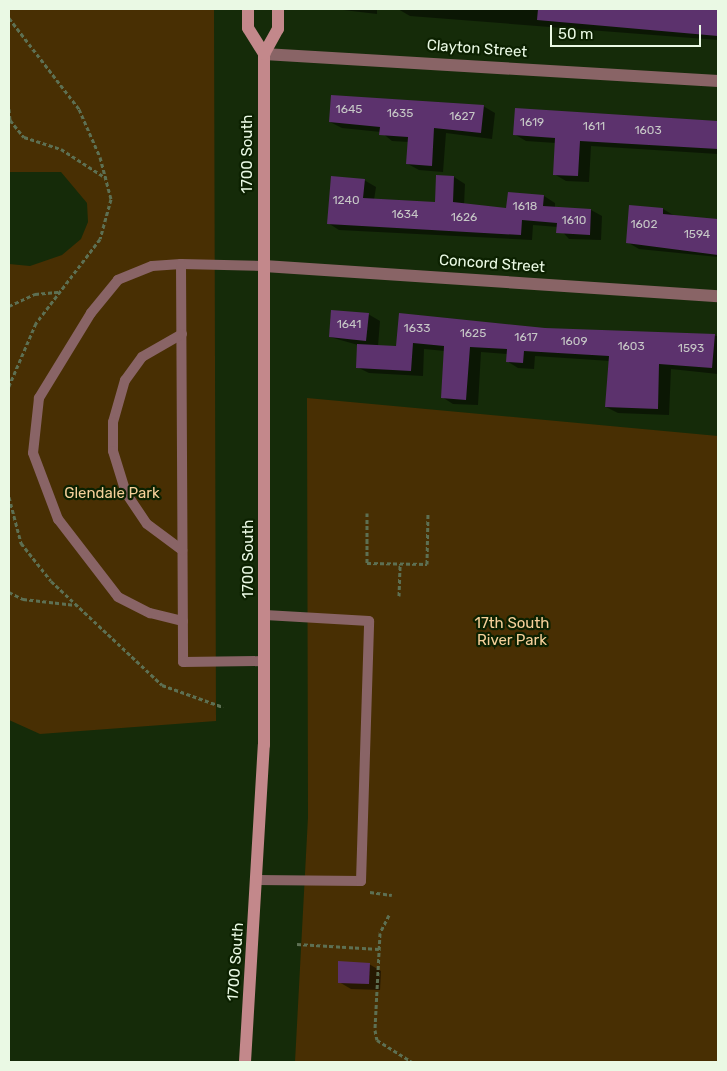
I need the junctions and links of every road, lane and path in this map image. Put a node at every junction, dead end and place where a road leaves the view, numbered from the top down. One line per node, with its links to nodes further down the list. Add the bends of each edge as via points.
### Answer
1 (248, 9): 4 (street, via 248,28)
2 (278, 9): 4 (street, 1700 South, via 278,29)
3 (9, 18): 7 (path, via 79,109)
4 (264, 54): 5 (street, Clayton Street); 9 (street, 1700 South)
5 (718, 82)
6 (9, 109): 7 (path, via 10,120 24,137 61,149)
7 (107, 178): 10 (path, via 111,199 100,239)
8 (181, 264): 9 (lane); 13 (lane); 24 (lane, via 152,266 118,280 96,306 40,398 33,443 42,484 58,519 89,563 118,597 150,613)
9 (264, 266): 11 (street, Concord Street); 23 (street, 1700 South)
10 (61, 292): 12 (path, via 35,294); 14 (path, via 36,323)
11 (718, 296)
12 (9, 306)
13 (182, 334): 18 (lane); 18 (lane, via 142,358 125,380 113,422 113,451 126,493 147,524)
14 (9, 386)
15 (9, 497): 22 (path, via 21,543 50,581)
16 (367, 513): 19 (path, via 367,563)
17 (428, 514): 19 (path, via 427,564)
18 (182, 550): 24 (lane)
19 (400, 564): 21 (path)
20 (9, 592): 22 (path, via 23,599)
21 (399, 596)
22 (78, 606): 26 (path, via 162,685)
23 (265, 615): 25 (street, 1700 South); 28 (lane, via 369,621)
24 (183, 620): 25 (lane, via 183,662)
25 (265, 661): 27 (street, 1700 South)
26 (223, 707)
27 (258, 880): 28 (lane); 33 (street, 1700 South)
28 (361, 882): 29 (path, via 368,891)
29 (392, 895)
30 (389, 915): 32 (path, via 380,933)
31 (297, 944): 32 (path)
32 (379, 949): 34 (path, via 377,1040)
33 (245, 1062)
34 (412, 1062)

